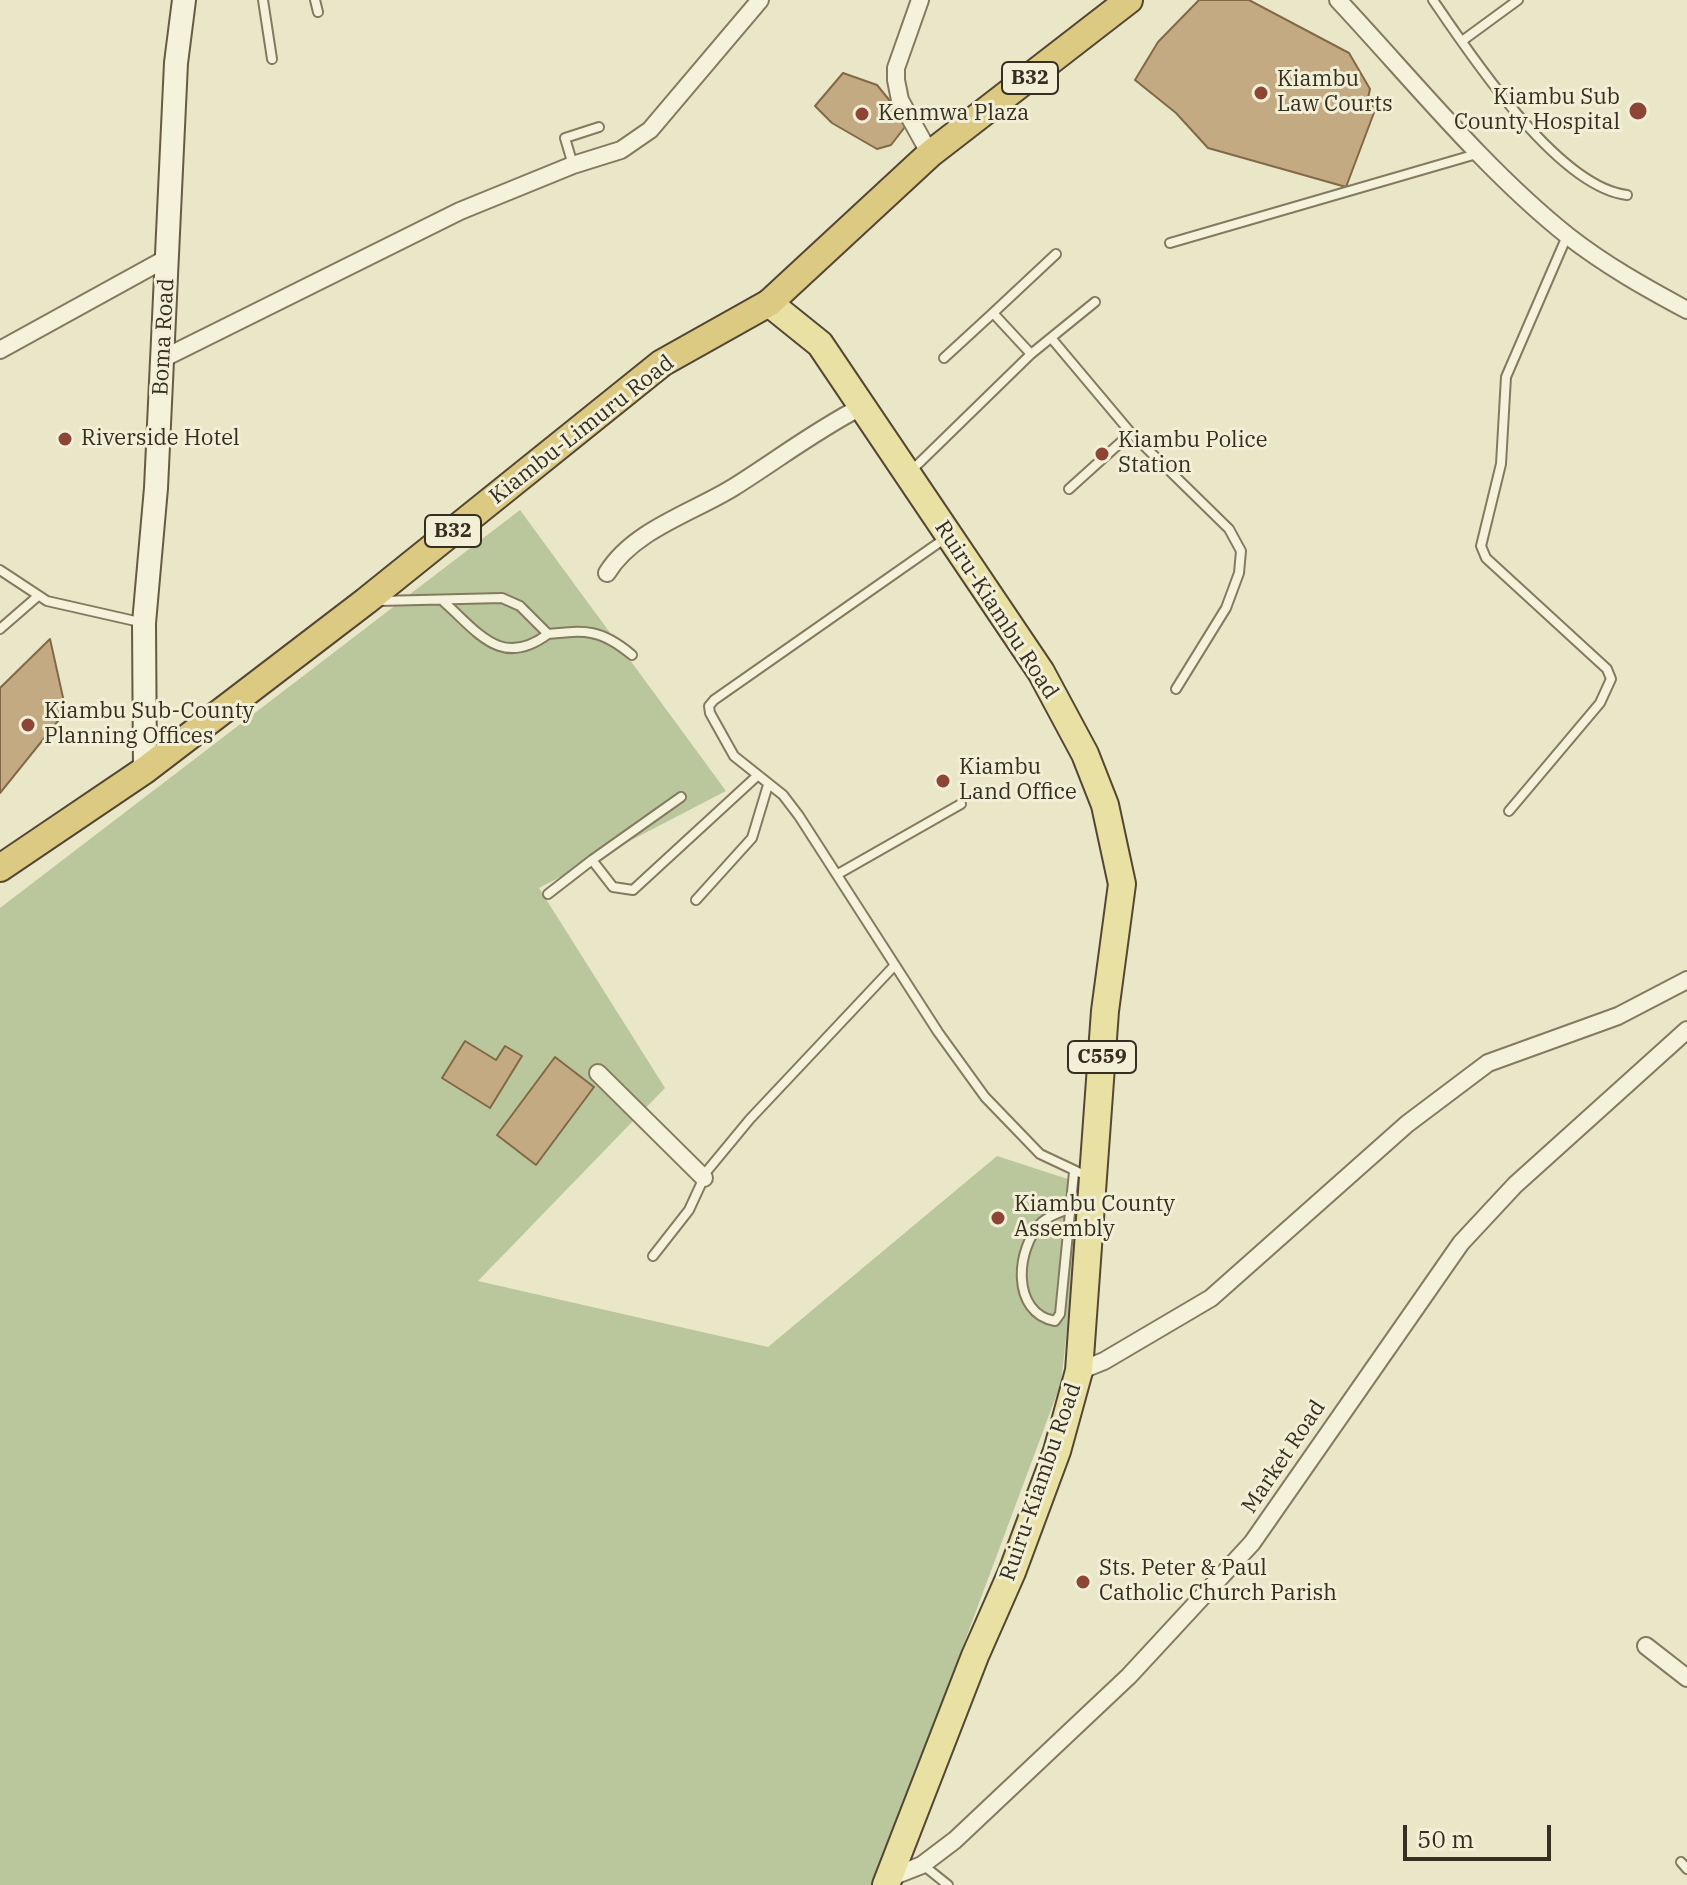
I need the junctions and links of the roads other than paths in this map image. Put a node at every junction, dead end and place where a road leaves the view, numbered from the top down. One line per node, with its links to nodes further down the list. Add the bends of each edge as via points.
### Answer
1 (184, 0): 21 (main road, Boma Road)
2 (263, 0): 12 (lane)
3 (315, 0): 10 (lane)
4 (760, 0): 16 (street, via 650,130 621,150)
5 (920, 0): 15 (street, via 896,80 900,100)
6 (1129, 0): 15 (highway, Kiambu-Limuru Road / B32)
7 (1338, 0): 14 (street)
8 (1433, 0): 11 (lane)
9 (1518, 0): 11 (lane)
10 (318, 12)
11 (1462, 41): 17 (lane, via 1542,142 1573,171 1610,193)
12 (272, 59)
13 (599, 127): 16 (lane, via 565,138)
14 (1481, 153): 18 (street); 19 (lane)
15 (930, 154): 23 (highway, Kiambu-Limuru Road / B32)
16 (573, 165): 30 (street, via 460,211)
17 (1627, 195)
18 (1568, 235): 24 (street, via 1627,278); 51 (lane, via 1506,377 1501,464 1481,546 1486,558 1607,669 1611,679 1600,703)
19 (1170, 243)
20 (1056, 254): 25 (lane)
21 (167, 258): 27 (street); 30 (main road, Boma Road)
22 (1095, 302): 26 (lane)
23 (769, 303): 31 (main road, Ruiru-Kiambu Road / C559, via 820,344); 39 (highway, Kiambu-Limuru Road / B32, via 662,363)
24 (1687, 310)
25 (993, 313): 28 (lane); 29 (lane)
26 (1052, 339): 28 (lane); 32 (lane)
27 (0, 350)
28 (1031, 354): 33 (lane)
29 (944, 358)
30 (162, 359): 41 (main road, Boma Road)
31 (861, 407): 33 (main road, Ruiru-Kiambu Road / C559); 37 (street, via 641,540)
32 (1131, 433): 34 (lane); 45 (lane, via 1229,529 1241,551 1226,608)
33 (908, 474): 35 (main road, Ruiru-Kiambu Road / C559)
34 (1069, 489)
35 (948, 537): 47 (lane, via 709,706 722,740); 61 (main road, Ruiru-Kiambu Road / C559, via 1041,672 1085,754 1105,805 1122,884)
36 (0, 570): 38 (lane)
37 (607, 573)
38 (38, 596): 41 (lane); 42 (lane)
39 (366, 601): 40 (lane); 46 (highway, Kiambu-Limuru Road / B32)
40 (444, 602): 43 (lane, via 502,598 520,606); 43 (lane, via 502,648 518,649)
41 (144, 623): 46 (main road, Boma Road)
42 (0, 629)
43 (548, 634): 44 (lane, via 604,634)
44 (632, 655)
45 (1176, 689)
46 (145, 770): 53 (highway, B32)
47 (757, 776): 48 (lane); 52 (lane, via 633,890 613,887)
48 (768, 785): 54 (lane, via 783,795); 56 (lane, via 752,838)
49 (681, 797): 52 (lane)
50 (961, 804): 54 (lane)
51 (1509, 811)
52 (592, 860): 55 (lane)
53 (0, 868)
54 (838, 874): 57 (lane)
55 (548, 894)
56 (696, 900)
57 (895, 965): 61 (lane, via 1008,1125 1040,1154); 62 (lane, via 750,1119)
58 (1687, 980): 65 (street, via 1618,1016 1488,1063 1407,1124 1211,1298)
59 (1687, 1030): 68 (street, Market Road, via 1526,1174 1461,1243 1252,1543 1129,1676)
60 (598, 1073): 62 (street)
61 (1084, 1175): 63 (lane); 65 (main road, Ruiru-Kiambu Road / C559)
62 (704, 1178): 64 (lane, via 689,1210)
63 (1071, 1208): 63 (lane, via 1060,1314 1055,1321 1033,1313 1021,1274 1040,1223)
64 (653, 1256)
65 (1079, 1371): 69 (main road, Ruiru-Kiambu Road / C559, via 1057,1451 1012,1572)
66 (1646, 1646): 67 (street)
67 (1687, 1678)
68 (922, 1865): 69 (street, Market Road); 70 (lane)
69 (887, 1882)
70 (948, 1885)

